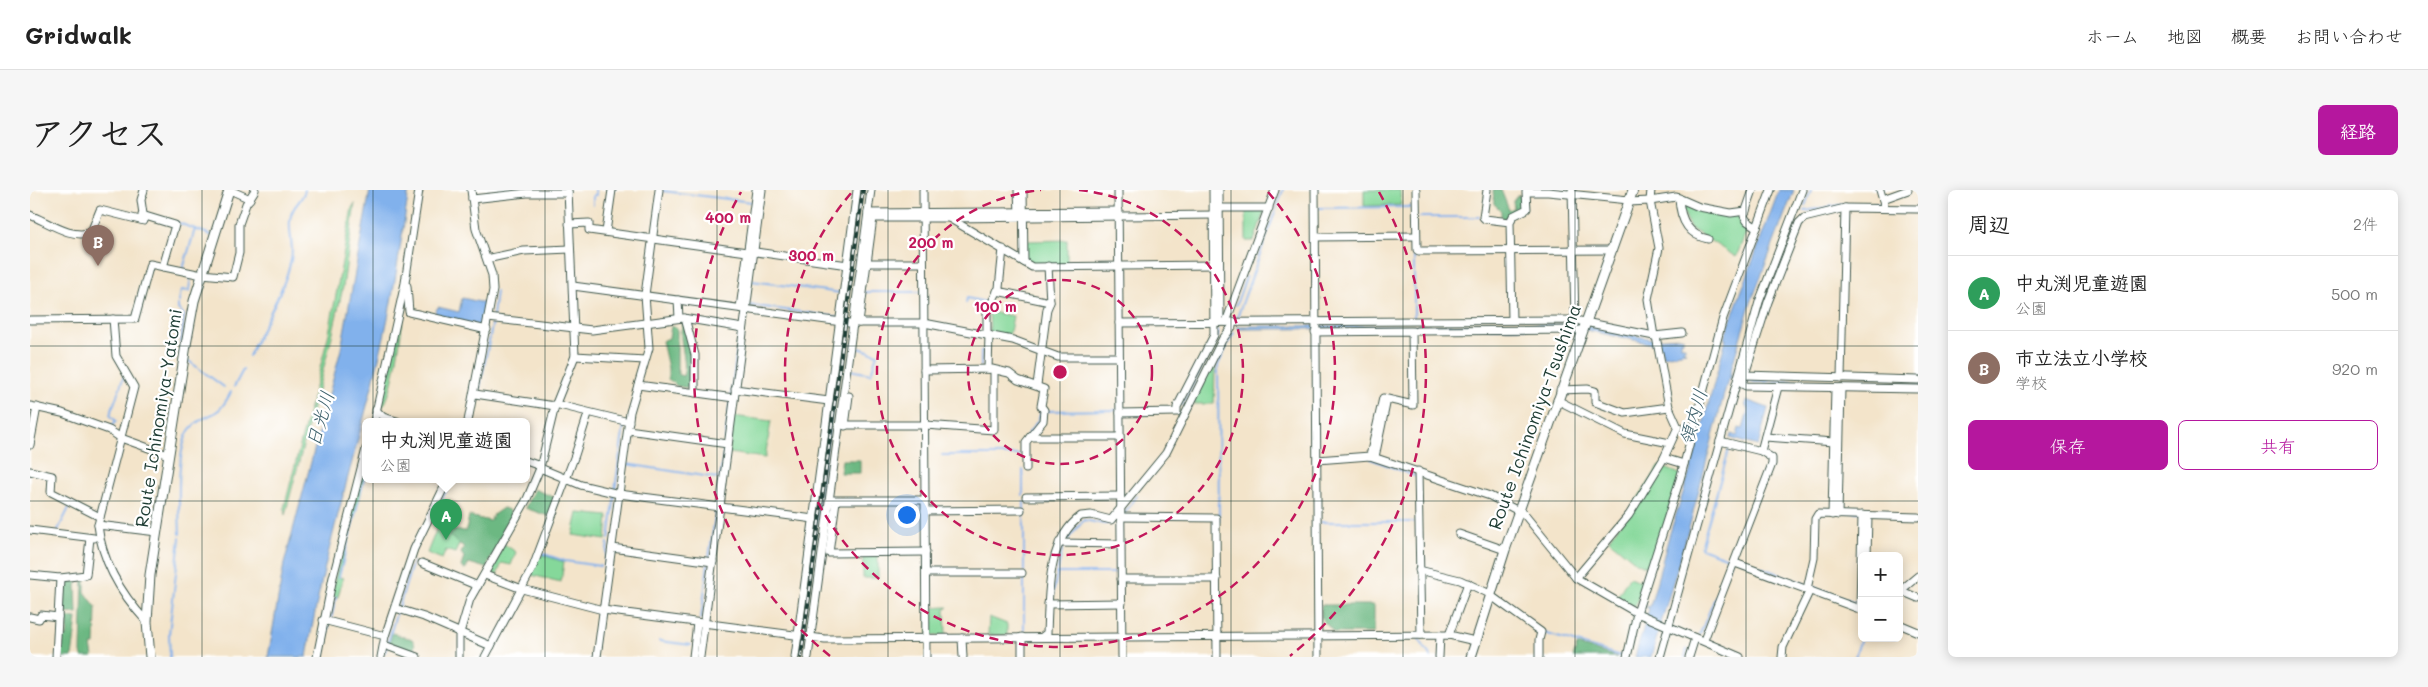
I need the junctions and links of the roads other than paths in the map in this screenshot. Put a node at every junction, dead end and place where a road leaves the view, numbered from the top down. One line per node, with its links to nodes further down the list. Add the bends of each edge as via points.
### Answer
1 (144, 190): 47 (street)
2 (230, 190): 33 (street); 74 (main road, Route Ichinomiya-Yatomi)
3 (255, 190): 33 (street)
4 (419, 190): 75 (street)
5 (471, 190): 34 (street)
6 (612, 190): 54 (street)
7 (659, 190): 57 (street)
8 (756, 190): 64 (street)
9 (762, 190): 64 (street)
10 (857, 190): 69 (street)
11 (871, 190): 49 (street)
12 (923, 190): 48 (street)
13 (1018, 190): 44 (street)
14 (1024, 190): 44 (street)
15 (1118, 190): 45 (street)
16 (1213, 190): 42 (street)
17 (1219, 190): 42 (street)
18 (1275, 190): 38 (street)
19 (1315, 190): 56 (street)
20 (1416, 190): 55 (street)
21 (1487, 190): 51 (street, via 1483,217)
22 (1633, 190): 36 (main road, Route Ichinomiya-Tsushima)
23 (1651, 190): 37 (street)
24 (1753, 190): 43 (street)
25 (1771, 190): 53 (street)
26 (1802, 190): 142 (street, via 1760,302)
27 (1880, 190): 35 (street)
28 (1908, 190): 35 (street)
29 (568, 191): 34 (street); 52 (street)
30 (1573, 193): 31 (street); 51 (street, via 1526,192 1524,212 1513,216); 61 (street)
31 (1599, 193): 36 (street)
32 (1679, 198): 37 (street); 43 (street, via 1699,207 1731,213); 58 (street, via 1687,228)
33 (250, 199): 74 (street, via 239,224 239,253 233,277)
34 (474, 199): 82 (street, via 476,229 493,283)
35 (1884, 199): 40 (street)
36 (1629, 201): 37 (street); 62 (main road, Route Ichinomiya-Tsushima)
37 (1650, 201): 102 (street, via 1659,248 1648,299)
38 (1269, 208): 42 (street); 89 (street)
39 (1842, 209): 40 (street); 109 (street, via 1808,216 1799,223 1768,302); 110 (street)
40 (1885, 209): 41 (street)
41 (1918, 209)
42 (1215, 211): 45 (street); 70 (street); 89 (street)
43 (1746, 211): 53 (street, via 1747,221)
44 (1021, 214): 45 (street); 48 (street); 50 (street); 66 (street)
45 (1119, 214): 71 (street)
46 (30, 215): 47 (street, via 84,235 91,232 100,210 144,221)
47 (142, 215): 73 (street, via 175,225)
48 (923, 215): 49 (street); 50 (street); 68 (street)
49 (869, 217): 67 (street)
50 (949, 218): 60 (street)
51 (1510, 222): 63 (street)
52 (569, 224): 54 (street, via 589,223 589,230); 59 (street)
53 (1757, 228): 153 (street, via 1723,318)
54 (606, 232): 57 (street)
55 (1416, 236): 56 (street); 63 (street, via 1419,252)
56 (1316, 237): 95 (street)
57 (653, 238): 64 (street); 78 (street)
58 (1708, 239)
59 (570, 248): 65 (street, via 524,251); 76 (street)
60 (1003, 250): 66 (street); 77 (street)
61 (1575, 250): 62 (street); 63 (street); 87 (street)
62 (1612, 250): 94 (main road, Route Ichinomiya-Tsushima)
63 (1511, 251): 86 (street)
64 (750, 252): 69 (street); 81 (street)
65 (491, 258)
66 (1024, 262): 72 (street, via 1032,266)
67 (864, 263): 68 (street); 91 (street)
68 (923, 263): 92 (street)
69 (848, 264): 88 (street)
70 (1214, 264): 71 (street); 89 (street)
71 (1119, 265): 72 (street); 93 (street)
72 (1048, 266): 80 (street)
73 (162, 267): 74 (street); 84 (street, via 150,264 135,319)
74 (202, 274): 148 (main road, Route Ichinomiya-Yatomi, via 194,301)
75 (405, 284): 98 (street, via 409,312); 128 (street)
76 (573, 286): 78 (street); 96 (street)
77 (997, 291): 80 (street); 101 (street, via 986,312)
78 (645, 295): 79 (street); 90 (street)
79 (678, 300): 81 (street); 83 (street)
80 (1050, 302): 103 (street)
81 (743, 308): 88 (street); 97 (street)
82 (491, 318): 96 (street); 98 (street)
83 (682, 318): 90 (street); 97 (street); 119 (street, via 695,355)
84 (113, 319): 85 (street); 141 (street, via 116,356 134,387)
85 (30, 320)
86 (1512, 320): 87 (street); 99 (street)
87 (1575, 320): 94 (street)
88 (840, 321): 91 (street); 124 (street)
89 (1223, 322): 93 (street); 95 (street); 129 (street, via 1214,334 1177,412); 170 (street, via 1232,327 1222,340 1166,452)
90 (647, 323): 96 (street, via 606,330); 106 (street, via 649,348)
91 (856, 323): 92 (street); 135 (street)
92 (924, 323): 101 (street); 107 (street)
93 (1119, 323): 105 (street)
94 (1585, 326): 99 (street); 102 (street); 118 (main road, Route Ichinomiya-Tsushima)
95 (1315, 327): 99 (street); 99 (street); 151 (street)
96 (574, 328): 104 (street)
97 (743, 328): 115 (street)
98 (487, 330): 120 (street)
99 (1416, 330): 149 (street, via 1415,391 1418,409 1386,403)
100 (1682, 333): 102 (street)
101 (988, 335): 103 (street); 108 (street)
102 (1655, 336): 127 (street)
103 (1041, 351): 105 (street, via 1058,356); 113 (street)
104 (574, 356): 106 (street); 125 (street)
105 (1119, 357): 129 (street)
106 (645, 360): 112 (street)
107 (924, 370): 108 (street); 136 (street)
108 (991, 370): 113 (street, via 1009,373 1018,380); 136 (street, via 994,430)
109 (1745, 375): 110 (street); 114 (street, via 1742,384 1746,386)
110 (1838, 378): 111 (street)
111 (1918, 380)
112 (638, 385): 119 (street); 134 (street)
113 (1037, 385): 138 (street, via 1044,388 1041,406 1044,410 1042,421)
114 (1778, 387): 116 (street); 140 (street)
115 (735, 388): 122 (street); 124 (street)
116 (1838, 388): 117 (street); 143 (street); 171 (street)
117 (1918, 389)
118 (1560, 390): 123 (main road, Route Ichinomiya-Tsushima); 127 (street, via 1588,388 1594,391 1595,402 1625,413)
119 (695, 393): 122 (street)
120 (477, 394): 125 (street); 133 (street)
121 (849, 396): 135 (street)
122 (734, 398): 144 (street)
123 (1557, 400): 145 (street, via 1625,434); 169 (main road, Route Ichinomiya-Tsushima)
124 (829, 401): 175 (street)
125 (555, 405): 130 (street); 155 (street)
126 (34, 406): 141 (street, via 109,430); 146 (street)
127 (1669, 407): 145 (street, via 1678,424)
128 (376, 410): 131 (street); 132 (street)
129 (1120, 413): 139 (street)
130 (588, 414): 134 (street); 159 (street)
131 (375, 418)
132 (387, 418)
133 (469, 418)
134 (629, 422): 137 (street)
135 (842, 425): 136 (street); 164 (street)
136 (925, 426): 165 (street)
137 (628, 430): 144 (street); 161 (street)
138 (1030, 437): 139 (street); 156 (street, via 1026,442)
139 (1120, 437): 162 (street)
140 (1765, 437): 143 (street); 147 (street)
141 (121, 438): 148 (street); 173 (street)
142 (1720, 441): 147 (street); 221 (street)
143 (1834, 442): 171 (street)
144 (728, 444): 166 (street)
145 (1670, 444): 150 (street)
146 (30, 445)
147 (1761, 451): 190 (street, via 1772,458 1772,464)
148 (168, 455): 178 (main road, Route Ichinomiya-Yatomi)
149 (1372, 456): 151 (street); 158 (street)
150 (1664, 458): 153 (street); 198 (street, via 1629,515)
151 (1316, 460): 232 (street)
152 (530, 463): 155 (street)
153 (1684, 464): 215 (street)
154 (362, 465): 218 (street)
155 (540, 467): 159 (street); 195 (street, via 527,499)
156 (1026, 469)
157 (30, 471): 173 (street, via 52,476 52,492)
158 (1418, 471): 169 (street, via 1490,496); 191 (street)
159 (567, 479): 161 (street); 204 (street)
160 (446, 483): 213 (street, via 414,548)
161 (619, 494): 166 (street); 184 (street)
162 (1120, 496): 163 (street); 170 (street)
163 (1026, 497)
164 (832, 500): 165 (street); 186 (street, via 830,553); 235 (street)
165 (925, 500): 168 (street)
166 (720, 507): 175 (street); 188 (street)
167 (1021, 510): 168 (street)
168 (925, 511): 186 (street)
169 (1519, 511): 185 (main road, Route Ichinomiya-Tsushima); 198 (street)
170 (1120, 513): 182 (street, via 1107,520 1080,516); 183 (street); 200 (street, via 1216,518)
171 (1835, 515): 172 (street); 205 (street, via 1818,514 1815,519 1814,558)
172 (1865, 515): 174 (street); 187 (street); 208 (street)
173 (100, 517): 176 (street)
174 (1918, 517)
175 (814, 520): 229 (street)
176 (98, 525): 178 (street); 181 (street)
177 (30, 530): 180 (street)
178 (157, 532): 219 (main road, Route Ichinomiya-Yatomi)
179 (1459, 534): 185 (street)
180 (90, 538): 181 (street); 197 (street, via 86,575)
181 (99, 539): 219 (street, via 115,580)
182 (1059, 543): 183 (street); 211 (street)
183 (1121, 544): 199 (street)
184 (612, 548): 188 (street); 214 (street)
185 (1505, 550): 207 (main road, Route Ichinomiya-Tsushima)
186 (926, 552): 193 (street)
187 (1867, 552)
188 (713, 562): 220 (street)
189 (422, 563): 202 (street)
190 (1735, 563): 205 (street); 239 (street)
191 (1419, 570): 201 (street); 225 (street)
192 (1022, 572): 193 (street)
193 (926, 573): 236 (street)
194 (30, 575): 197 (street)
195 (485, 575): 202 (street); 204 (street)
196 (1918, 576): 203 (street)
197 (60, 578): 216 (street)
198 (1576, 578): 215 (street)
199 (1121, 579): 200 (street); 210 (street)
200 (1217, 579): 231 (street)
201 (1468, 583): 207 (street); 227 (street)
202 (478, 586): 223 (street)
203 (1903, 588)
204 (522, 589): 214 (street); 242 (street)
205 (1808, 590): 212 (street); 270 (street, via 1783,647)
206 (1903, 592): 209 (street)
207 (1490, 594): 240 (main road, Route Ichinomiya-Tsushima); 265 (street, via 1541,632)
208 (1862, 597)
209 (1918, 598)
210 (1122, 603): 211 (street); 230 (street)
211 (1048, 604): 234 (street, via 1047,633)
212 (1858, 608)
213 (397, 609): 223 (street); 228 (street)
214 (603, 610): 220 (street); 252 (street)
215 (1639, 614): 221 (street); 266 (street)
216 (58, 617): 217 (street, via 41,615 39,619); 244 (street)
217 (30, 618)
218 (324, 620): 228 (street); 246 (street)
219 (147, 622): 245 (main road, Route Ichinomiya-Yatomi)
220 (701, 623): 229 (street); 253 (street); 254 (street)
221 (1668, 626): 238 (street); 267 (street)
222 (1903, 626): 224 (street)
223 (460, 632): 242 (street); 250 (street)
224 (1918, 632)
225 (1421, 635): 226 (street); 232 (street)
226 (1440, 635): 227 (street); 263 (street)
227 (1449, 635): 240 (street)
228 (386, 636): 241 (street)
229 (798, 636): 235 (street); 255 (street)
230 (1122, 636): 231 (street); 234 (street); 260 (street)
231 (1217, 636): 232 (street); 261 (street)
232 (1318, 636): 262 (street)
233 (1022, 637): 234 (street); 237 (street); 259 (street)
234 (1042, 637)
235 (811, 638): 236 (street); 256 (street)
236 (926, 638): 237 (street); 257 (street)
237 (962, 638): 258 (street)
238 (1695, 638): 239 (street); 268 (street)
239 (1704, 640): 269 (street)
240 (1475, 641): 264 (main road, Route Ichinomiya-Tsushima)
241 (386, 645): 243 (street); 247 (street)
242 (491, 646): 251 (street)
243 (397, 649): 248 (street); 249 (street)
244 (56, 657)
245 (150, 657)
246 (317, 657)
247 (381, 657)
248 (395, 657)
249 (417, 657)
250 (459, 657)
251 (485, 657)
252 (597, 657)
253 (693, 657)
254 (700, 657)
255 (795, 657)
256 (808, 657)
257 (926, 657)
258 (962, 657)
259 (1022, 657)
260 (1122, 657)
261 (1217, 657)
262 (1318, 657)
263 (1438, 657)
264 (1471, 657)
265 (1539, 657)
266 (1627, 657)
267 (1660, 657)
268 (1689, 657)
269 (1740, 657)
270 (1782, 657)

